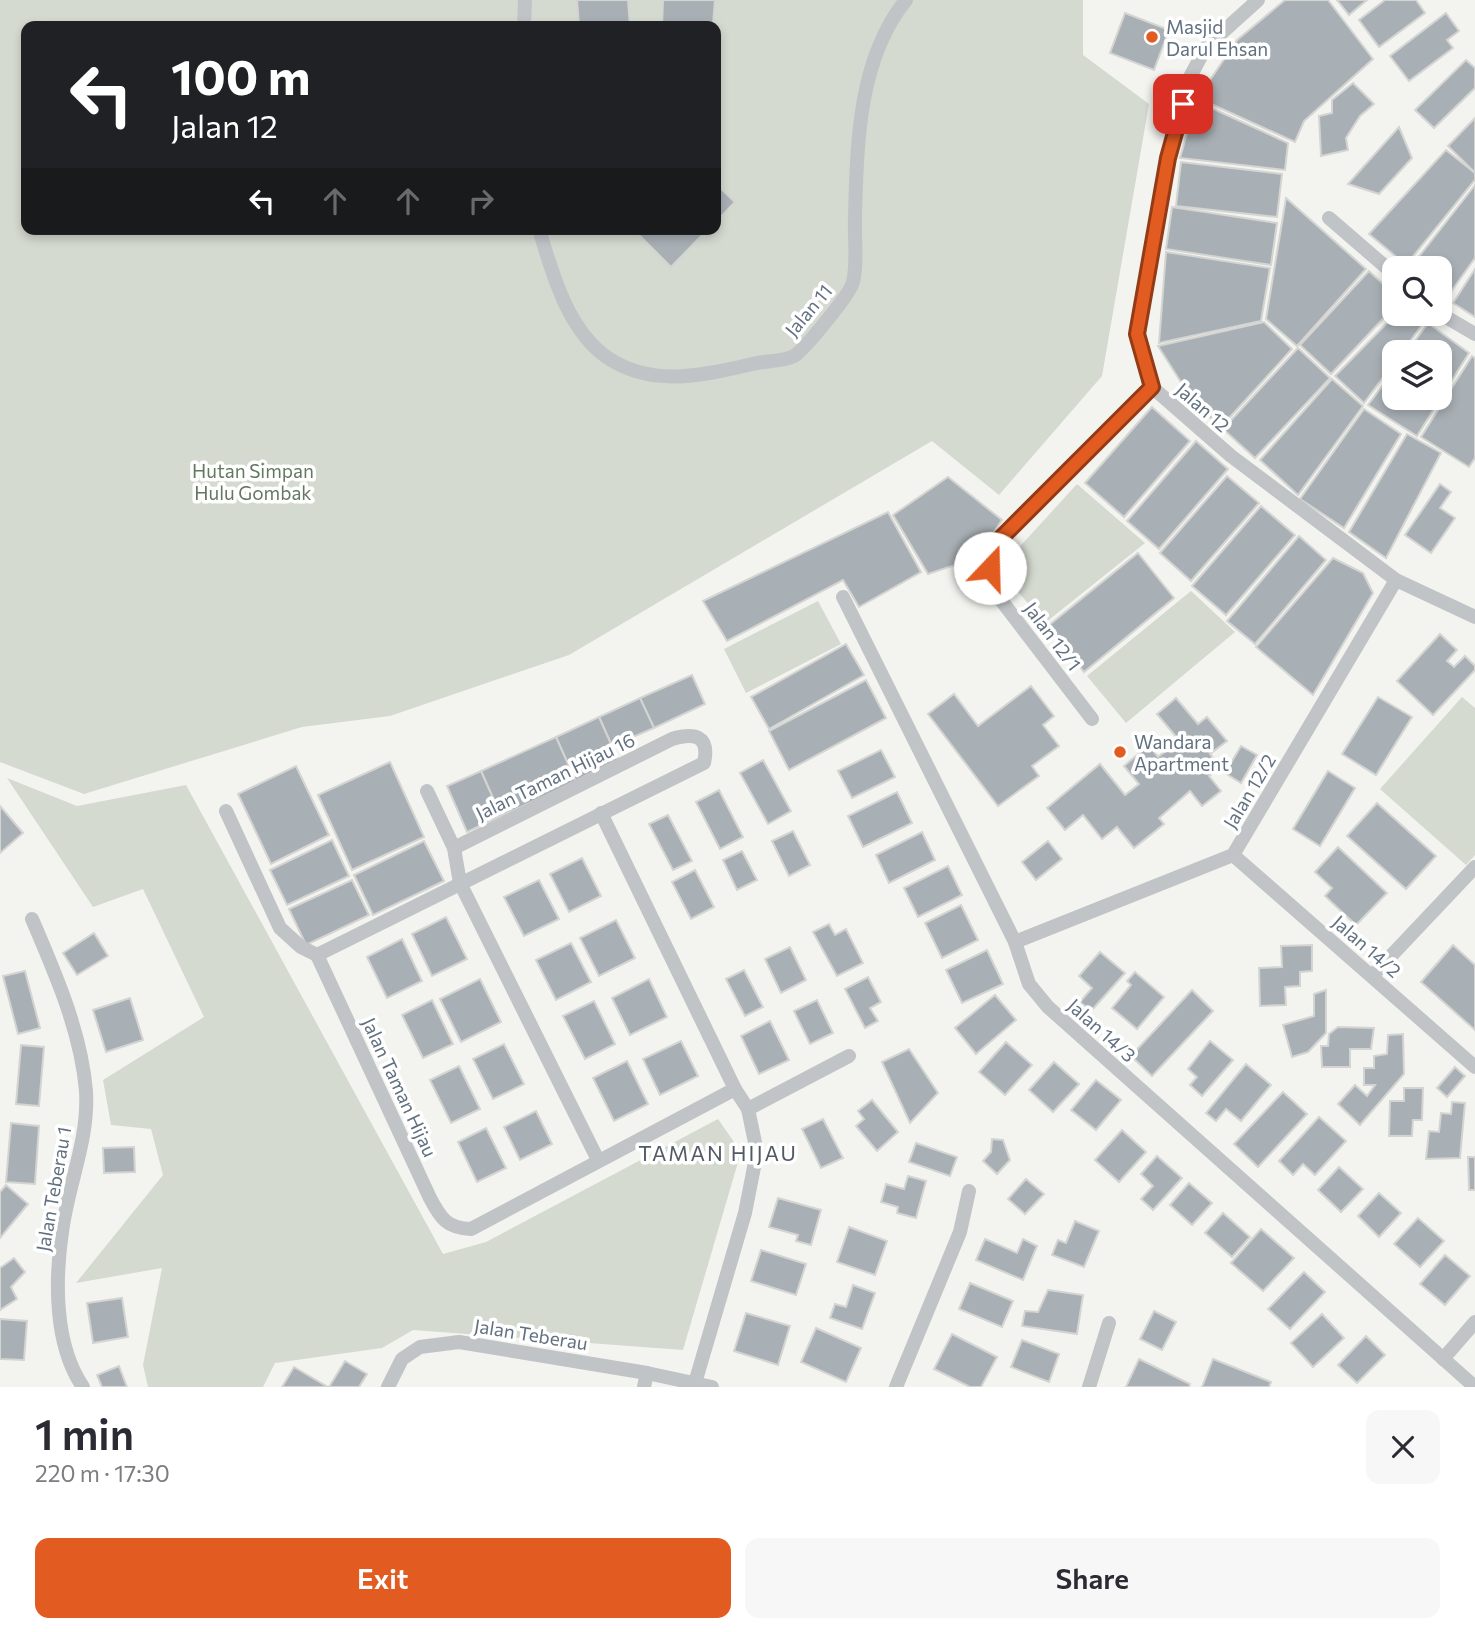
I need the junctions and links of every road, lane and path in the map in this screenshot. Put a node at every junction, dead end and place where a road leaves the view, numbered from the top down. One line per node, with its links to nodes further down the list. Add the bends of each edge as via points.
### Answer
1 (525, 0): 4 (street)
2 (906, 0): 6 (street, Jalan 11, via 876,47 864,94 853,283 843,303 794,356 690,377 645,376 608,358 582,333 550,266)
3 (1258, 0): 10 (street, Jalan 12, via 1206,47 1190,77 1168,158 1137,334)
4 (524, 21)
5 (1329, 218): 7 (street)
6 (541, 235)
7 (1382, 264)
8 (1452, 321): 9 (street)
9 (1475, 334)
10 (1152, 387): 11 (street, Jalan 12, via 1231,456); 14 (street, Jalan 12/1, via 1001,538 990,568 994,591)
11 (1396, 580): 13 (street, Jalan 12); 19 (street, Jalan 12/2)
12 (843, 597): 23 (street, Jalan 14/3)
13 (1475, 617)
14 (1092, 719)
15 (427, 791): 18 (street)
16 (226, 811): 24 (street, via 280,928)
17 (601, 813): 18 (street, Jalan Taman Hijau 16, via 704,763 704,741 695,736 672,739); 21 (street); 28 (street)
18 (454, 848): 21 (street)
19 (1233, 855): 23 (street, Jalan 12/2); 25 (street, Jalan 14/2)
20 (1475, 867): 25 (street)
21 (460, 883): 24 (street); 30 (street)
22 (32, 919): 37 (street, Jalan Teberau 1, via 79,1043 86,1092 83,1142 62,1231 58,1300 65,1343)
23 (1015, 942): 34 (street, Jalan 14/3, via 1029,984 1048,1007)
24 (317, 955): 30 (street, Jalan Taman Hijau, via 442,1220 454,1228 471,1229)
25 (1372, 976): 27 (street, Jalan 14/2)
26 (849, 1056): 29 (street)
27 (1475, 1067)
28 (735, 1089): 29 (street); 30 (street, Jalan Taman Hijau)
29 (748, 1109): 36 (street, via 757,1152)
30 (598, 1160)
31 (970, 1191): 40 (street, via 960,1232)
32 (1475, 1322): 34 (street)
33 (1109, 1323): 41 (street)
34 (1443, 1359): 42 (street, Jalan 14/3)
35 (645, 1380): 36 (street, Jalan Teberau); 38 (street, Jalan Teberau, via 458,1342 420,1346 402,1359)
36 (695, 1383): 39 (street, Jalan Teberau)
37 (83, 1387)
38 (388, 1387)
39 (712, 1387)
40 (896, 1387)
41 (1089, 1387)
42 (1475, 1387)

